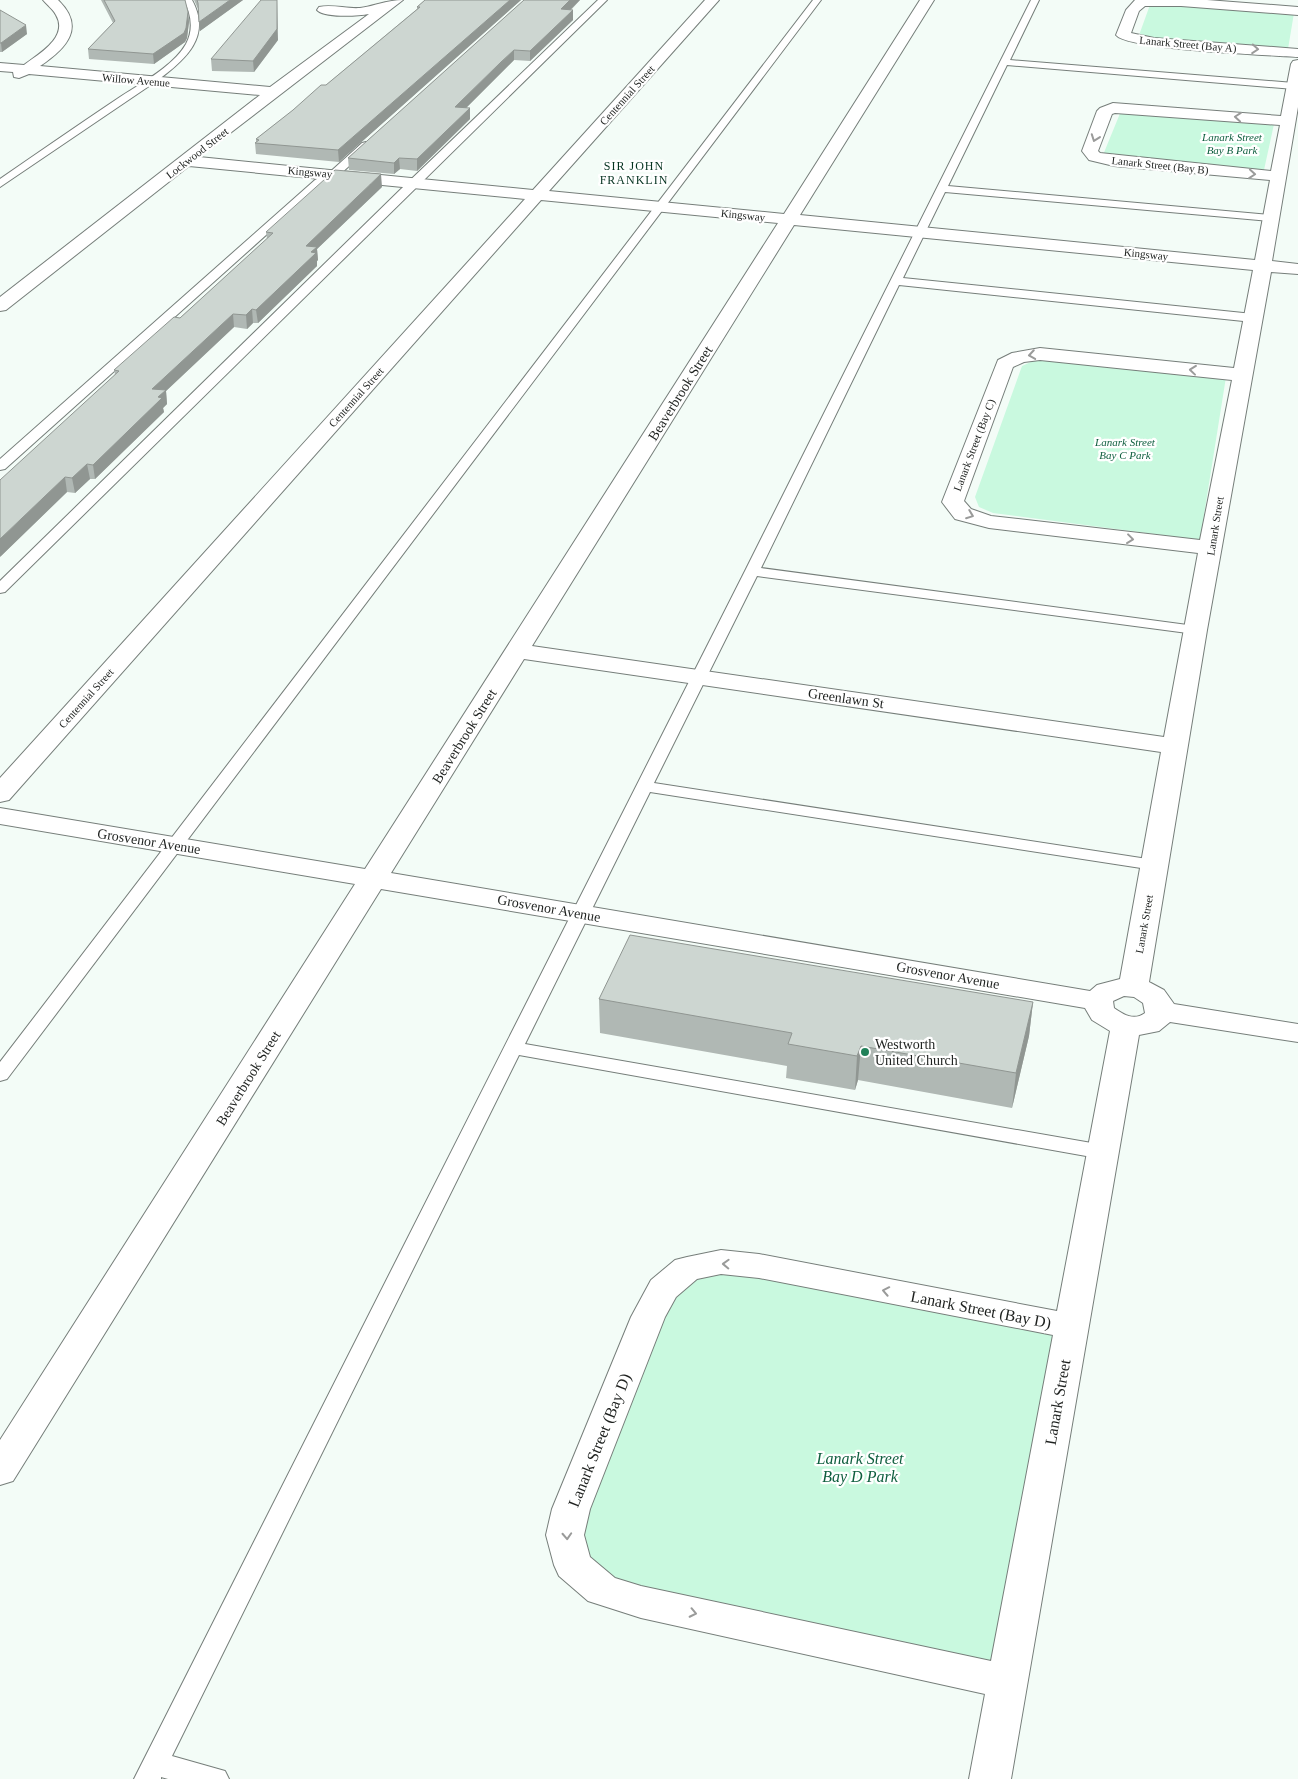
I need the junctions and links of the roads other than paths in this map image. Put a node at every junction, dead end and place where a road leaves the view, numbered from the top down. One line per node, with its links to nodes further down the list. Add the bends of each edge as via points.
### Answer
1 (50, 0): 16 (street, via 63,11 66,31 57,46)
2 (188, 0): 17 (lane, via 196,22 190,43 177,59)
3 (603, 0): 26 (lane)
4 (712, 0): 29 (street, Centennial Street)
5 (817, 0): 30 (lane)
6 (927, 0): 32 (street, Beaverbrook Street)
7 (1035, 0): 13 (lane)
8 (392, 3): 9 (street, via 358,12); 11 (street, Lockwood Street)
9 (321, 5): 11 (street)
10 (1298, 11): 12 (street, Lanark Street (Bay A), one-way to 12, via 1141,2 1133,10 1123,35 1154,42)
11 (333, 34): 20 (street, Lockwood Street)
12 (1298, 53)
13 (1004, 62): 19 (lane); 28 (lane)
14 (1298, 64): 19 (street, Lanark Street)
15 (0, 68): 16 (street, Willow Avenue)
16 (26, 70): 17 (street, Willow Avenue); 18 (street)
17 (149, 81): 20 (street, Willow Avenue); 27 (lane)
18 (6, 82)
19 (1294, 86): 21 (street, Lanark Street)
20 (273, 92): 23 (street, Lockwood Street)
21 (1287, 122): 25 (street, Lanark Street); 25 (street, Lanark Street (Bay B), one-way to 25, via 1113,108 1105,111 1090,151 1095,158 1114,161)
22 (376, 136): 24 (lane)
23 (188, 161): 24 (street, Kingsway); 37 (street, Lockwood Street)
24 (333, 175): 26 (street, Kingsway); 40 (lane, via 319,182)
25 (1277, 176): 31 (street, Lanark Street)
26 (414, 182): 29 (street, Kingsway); 43 (lane)
27 (0, 184)
28 (941, 188): 31 (lane); 33 (lane)
29 (538, 194): 30 (street, Kingsway); 49 (street, Centennial Street)
30 (660, 206): 32 (street, Kingsway); 51 (lane)
31 (1270, 218): 34 (street, Lanark Street)
32 (789, 219): 33 (street, Kingsway); 45 (street, Beaverbrook Street)
33 (919, 232): 34 (street, Kingsway); 36 (lane)
34 (1263, 265): 35 (street, Kingsway); 38 (street, Lanark Street)
35 (1298, 269)
36 (895, 281): 38 (lane); 42 (lane)
37 (0, 306)
38 (1253, 318): 39 (street, Lanark Street)
39 (1242, 375): 41 (street, Lanark Street); 41 (street, Lanark Street (Bay C), one-way to 41, via 1040,354 1019,357 1006,364 998,380 953,502 963,514 989,522)
40 (0, 466)
41 (1210, 548): 44 (street, Lanark Street)
42 (752, 571): 44 (lane); 46 (lane)
43 (0, 589)
44 (1195, 630): 47 (street, Lanark Street)
45 (518, 650): 46 (street, Greenlawn St); 53 (street, Beaverbrook Street)
46 (699, 677): 47 (street, Greenlawn St); 48 (lane)
47 (1175, 746): 52 (street, Lanark Street)
48 (644, 786): 52 (lane); 54 (lane)
49 (0, 794)
50 (0, 816): 51 (street, Grosvenor Avenue)
51 (175, 845): 53 (street, Grosvenor Avenue); 61 (lane)
52 (1154, 865): 55 (street, Lanark Street)
53 (374, 878): 54 (street, Grosvenor Avenue); 64 (street, Beaverbrook Street)
54 (580, 913): 56 (street, Grosvenor Avenue); 60 (lane)
55 (1133, 988): 56 (street, via 1114,988 1106,991); 57 (street, via 1150,994)
56 (1098, 1001): 58 (street, via 1101,1013)
57 (1162, 1011): 58 (street, via 1154,1022); 59 (street)
58 (1126, 1026): 62 (street, Lanark Street)
59 (1298, 1033)
60 (513, 1048): 62 (lane); 66 (lane)
61 (0, 1075)
62 (1103, 1152): 63 (street, Lanark Street)
63 (1071, 1326): 65 (street, Lanark Street); 65 (street, Lanark Street (Bay D), one-way to 65, via 760,1266 721,1262 687,1269 662,1289 648,1317 571,1509 565,1535 573,1565 602,1590 641,1602)
64 (0, 1471)
65 (1007, 1682): 68 (street, Lanark Street)
66 (151, 1771): 67 (lane)
67 (216, 1779)
68 (990, 1779)

